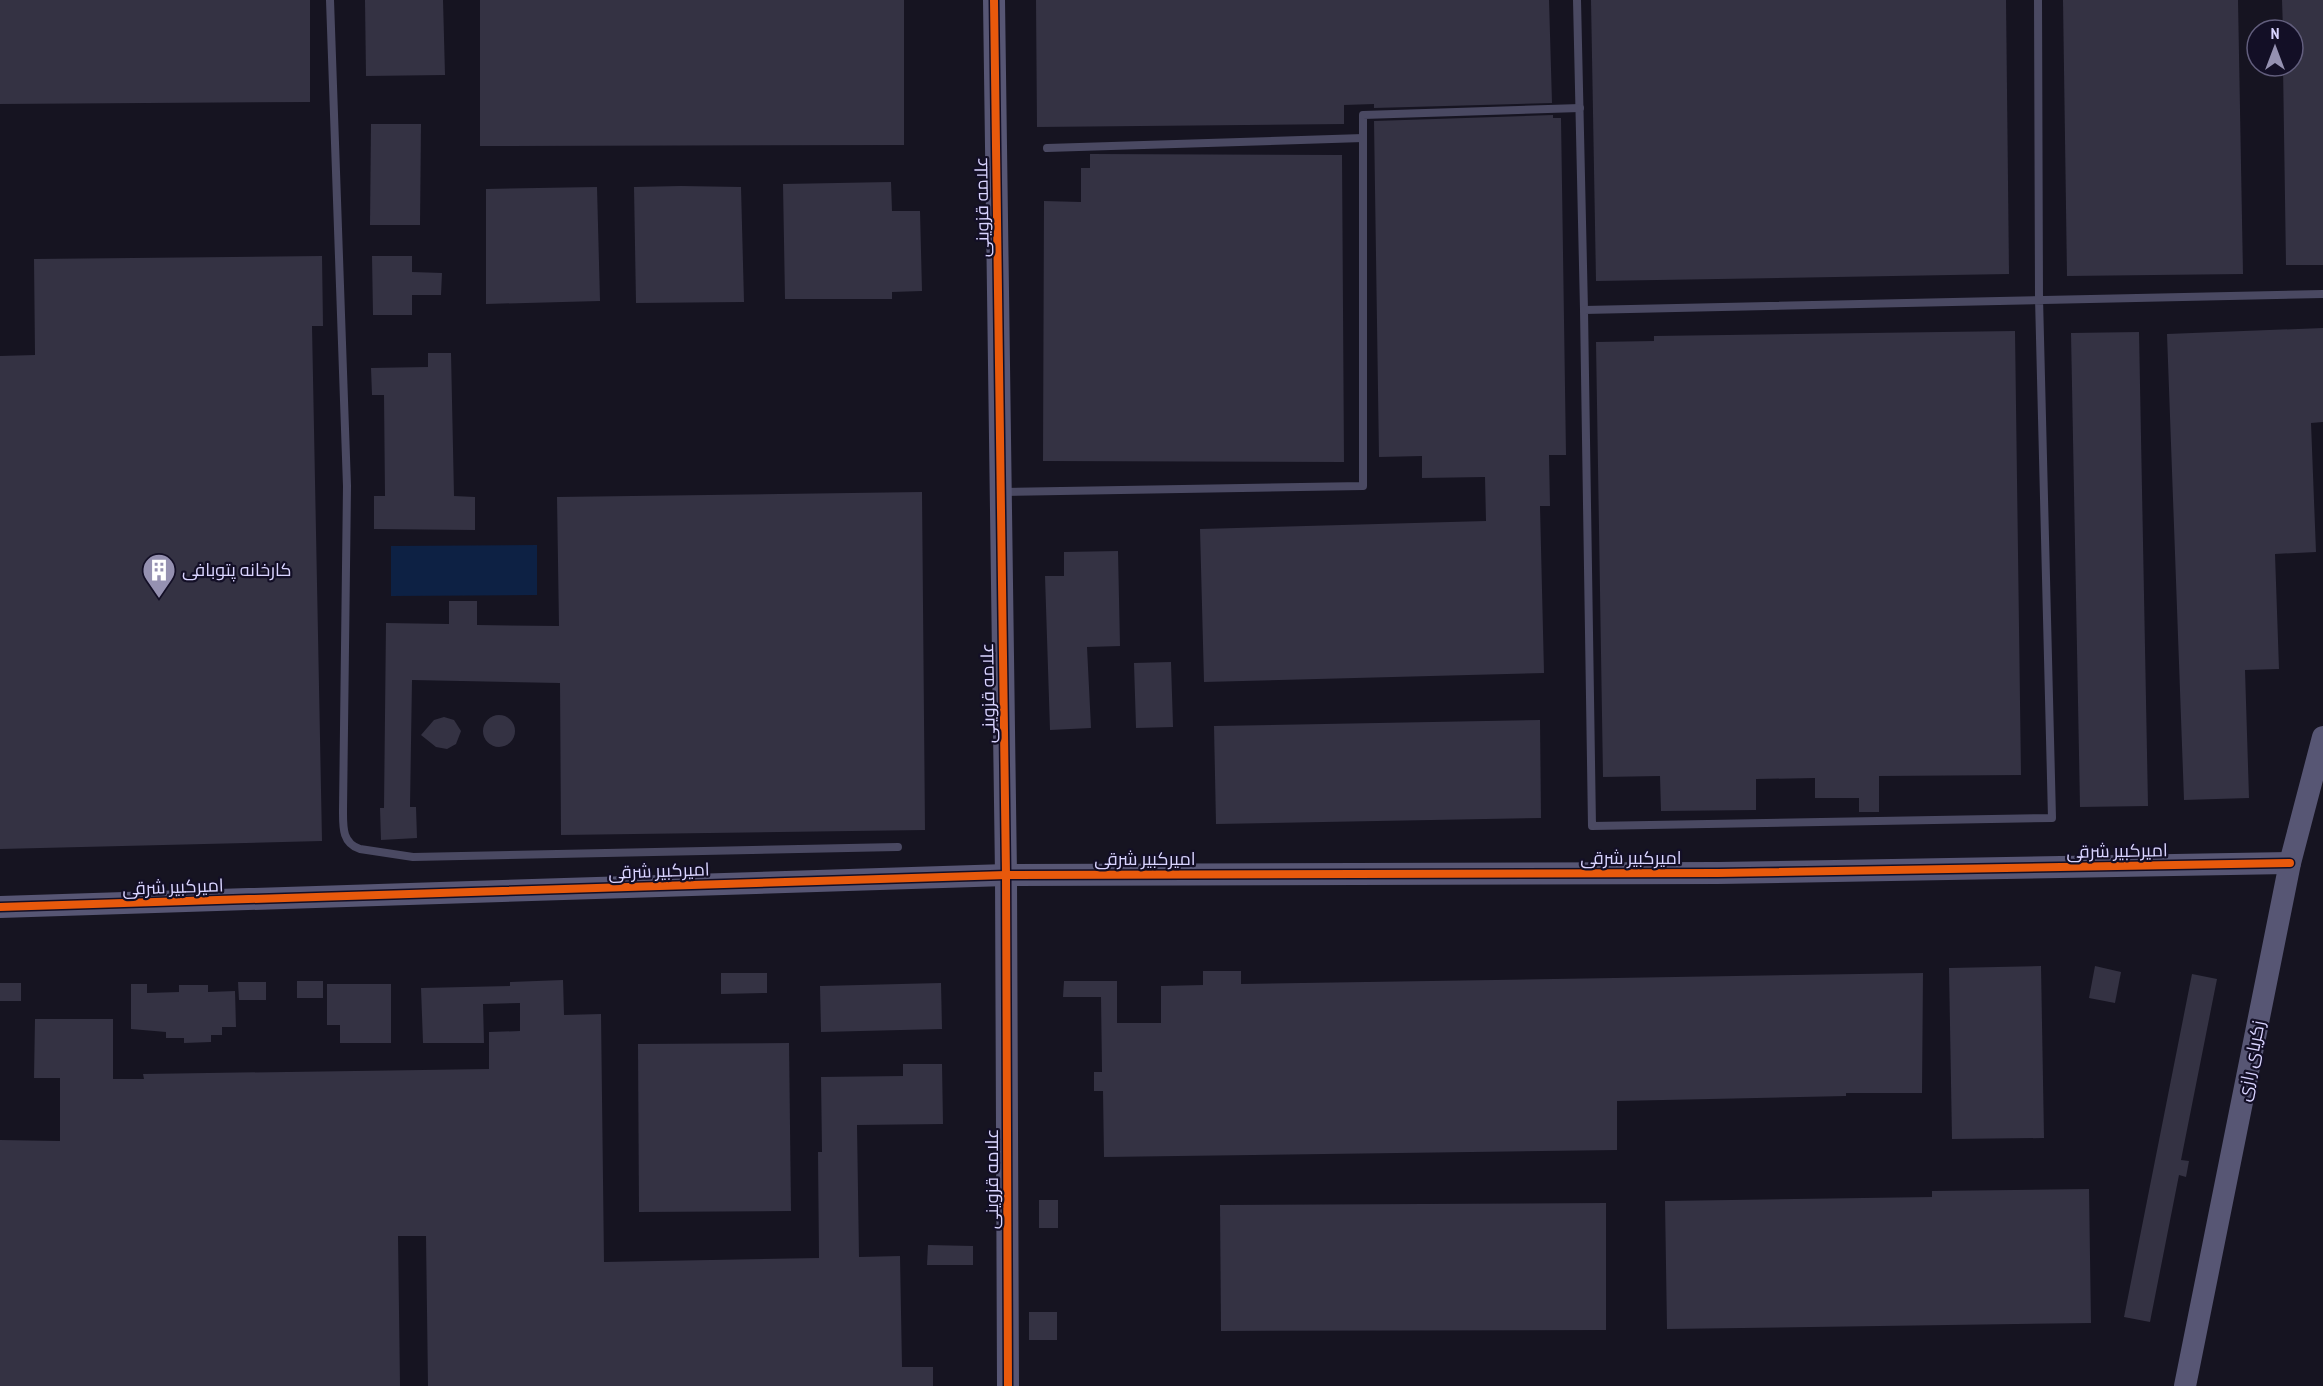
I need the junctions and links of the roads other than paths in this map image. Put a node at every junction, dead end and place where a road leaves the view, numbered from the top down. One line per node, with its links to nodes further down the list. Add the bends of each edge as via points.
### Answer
1 (330, 0): 13 (lane, via 347,486 345,837 360,849 413,857)
2 (994, 0): 11 (street, علامه قزوینی)
3 (1577, 0): 5 (lane)
4 (2038, 0): 9 (lane)
5 (1580, 108): 6 (lane, via 1363,115); 10 (lane)
6 (1363, 138): 7 (lane); 11 (lane, via 1363,486)
7 (1047, 148)
8 (2323, 294): 9 (lane)
9 (2039, 298): 10 (lane); 10 (lane, via 2052,818 1592,826)
10 (1584, 310)
11 (1001, 492): 15 (street, علامه قزوینی)
12 (2323, 737): 14 (street, زکریای رازی)
13 (898, 847)
14 (2290, 863): 15 (street, امیرکبیر شرقی, via 1718,873); 18 (street, زکریای رازی)
15 (1006, 875): 16 (street, امیرکبیر شرقی); 17 (street, علامه قزوینی)
16 (0, 907)
17 (1008, 1386)
18 (2185, 1386)

